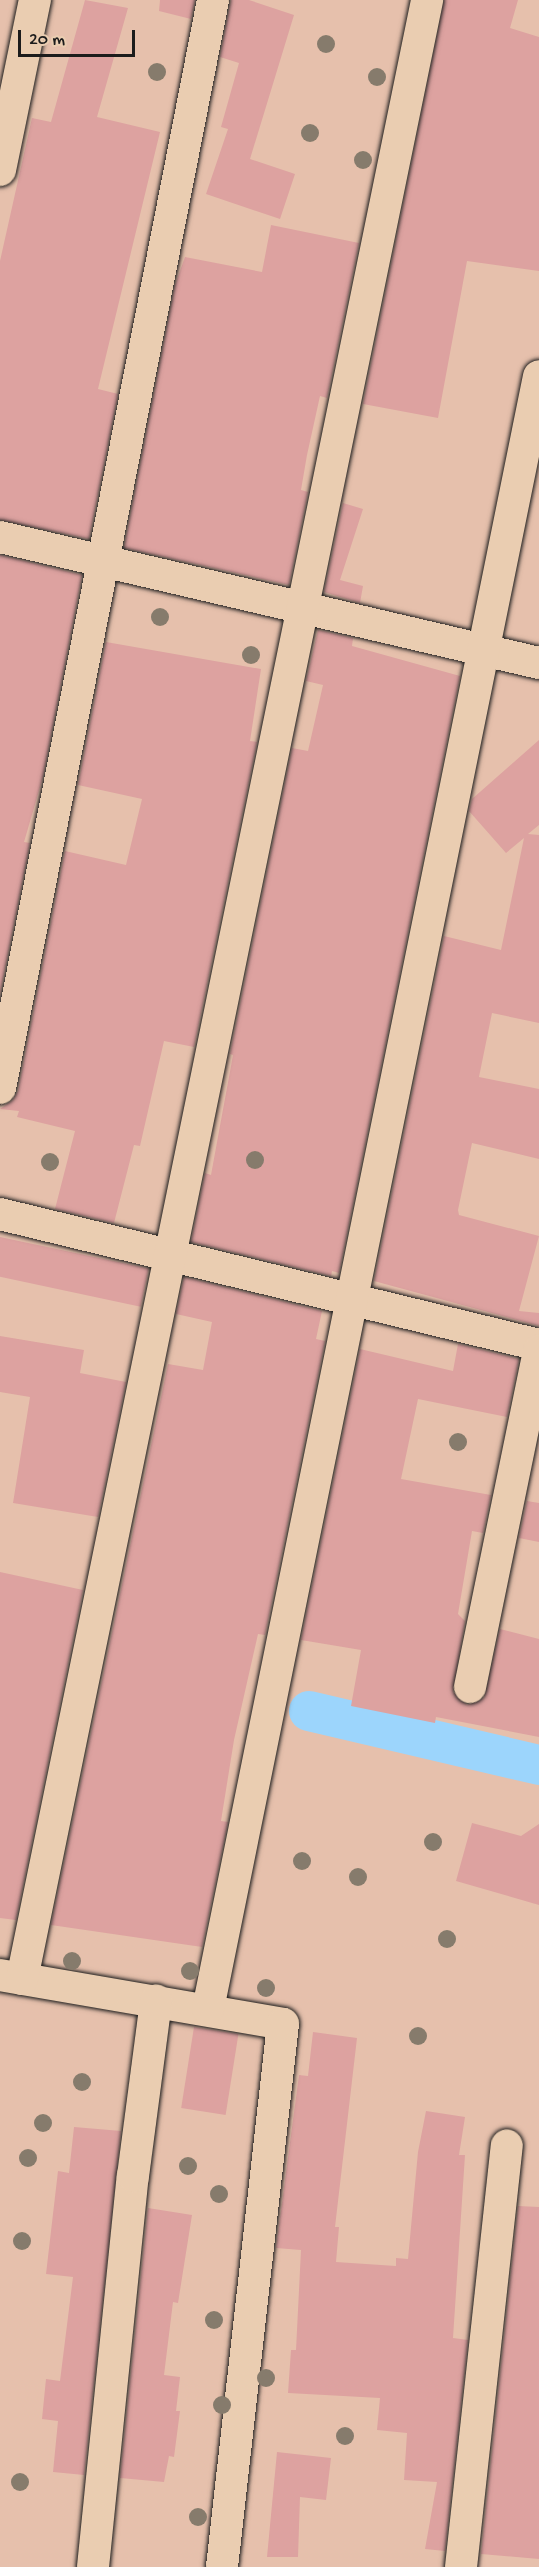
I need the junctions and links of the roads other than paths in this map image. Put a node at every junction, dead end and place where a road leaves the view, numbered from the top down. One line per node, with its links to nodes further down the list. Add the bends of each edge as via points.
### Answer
1 (35, 0): 4 (street)
2 (213, 0): 7 (street)
3 (427, 0): 8 (street)
4 (0, 170)
5 (539, 376): 9 (street)
6 (0, 537): 7 (street)
7 (103, 562): 8 (street); 11 (street)
8 (302, 608): 9 (street); 13 (street)
9 (483, 650): 10 (street); 14 (street)
10 (539, 663)
11 (0, 1088)
12 (0, 1214): 13 (street)
13 (169, 1255): 14 (street); 18 (street)
14 (350, 1299): 15 (street); 20 (street)
15 (539, 1345)
16 (539, 1351): 17 (street)
17 (470, 1687)
18 (11, 1977): 19 (street)
19 (156, 2001): 20 (street); 22 (street, via 133,2176)
20 (208, 2009): 23 (street, via 283,2024)
21 (507, 2145): 24 (street)
22 (93, 2567)
23 (222, 2567)
24 (461, 2567)

